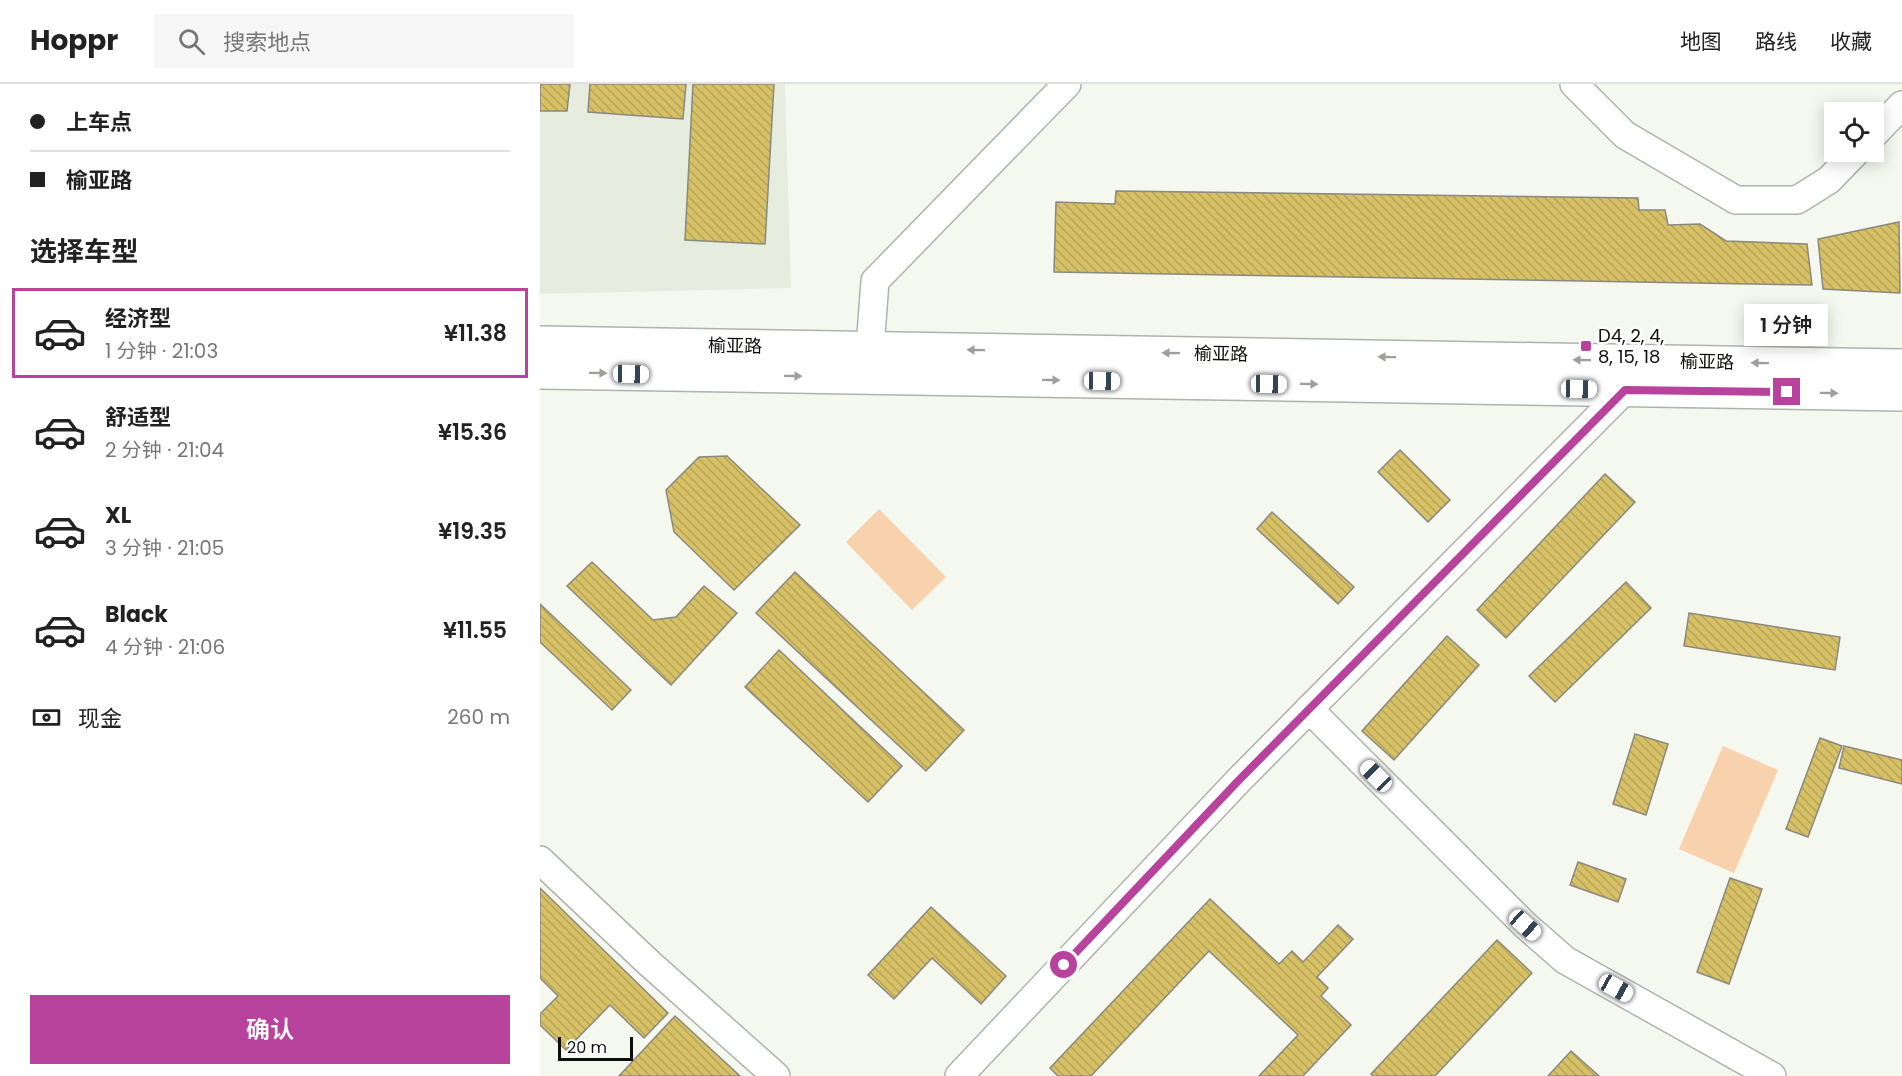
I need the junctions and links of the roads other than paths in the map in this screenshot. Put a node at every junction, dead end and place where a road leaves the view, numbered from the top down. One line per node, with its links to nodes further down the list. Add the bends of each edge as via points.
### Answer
1 (1067, 84): 7 (lane, via 875,281)
2 (1574, 84): 5 (lane, via 1625,135 1736,200 1797,200 1829,180)
3 (1902, 105): 4 (lane)
4 (1884, 124)
5 (1846, 162)
6 (540, 343): 7 (highway, 榆亚路)
7 (870, 348): 8 (highway, 榆亚路, one-way to 7)
8 (1902, 366)
9 (540, 372): 10 (highway, 榆亚路, one-way to 10)
10 (1625, 390): 11 (highway, 榆亚路, one-way to 11); 12 (lane)
11 (1902, 394)
12 (1309, 710): 15 (lane); 16 (lane, via 1565,960)
13 (540, 860): 14 (lane)
14 (776, 1076)
15 (959, 1076)
16 (1772, 1076)

